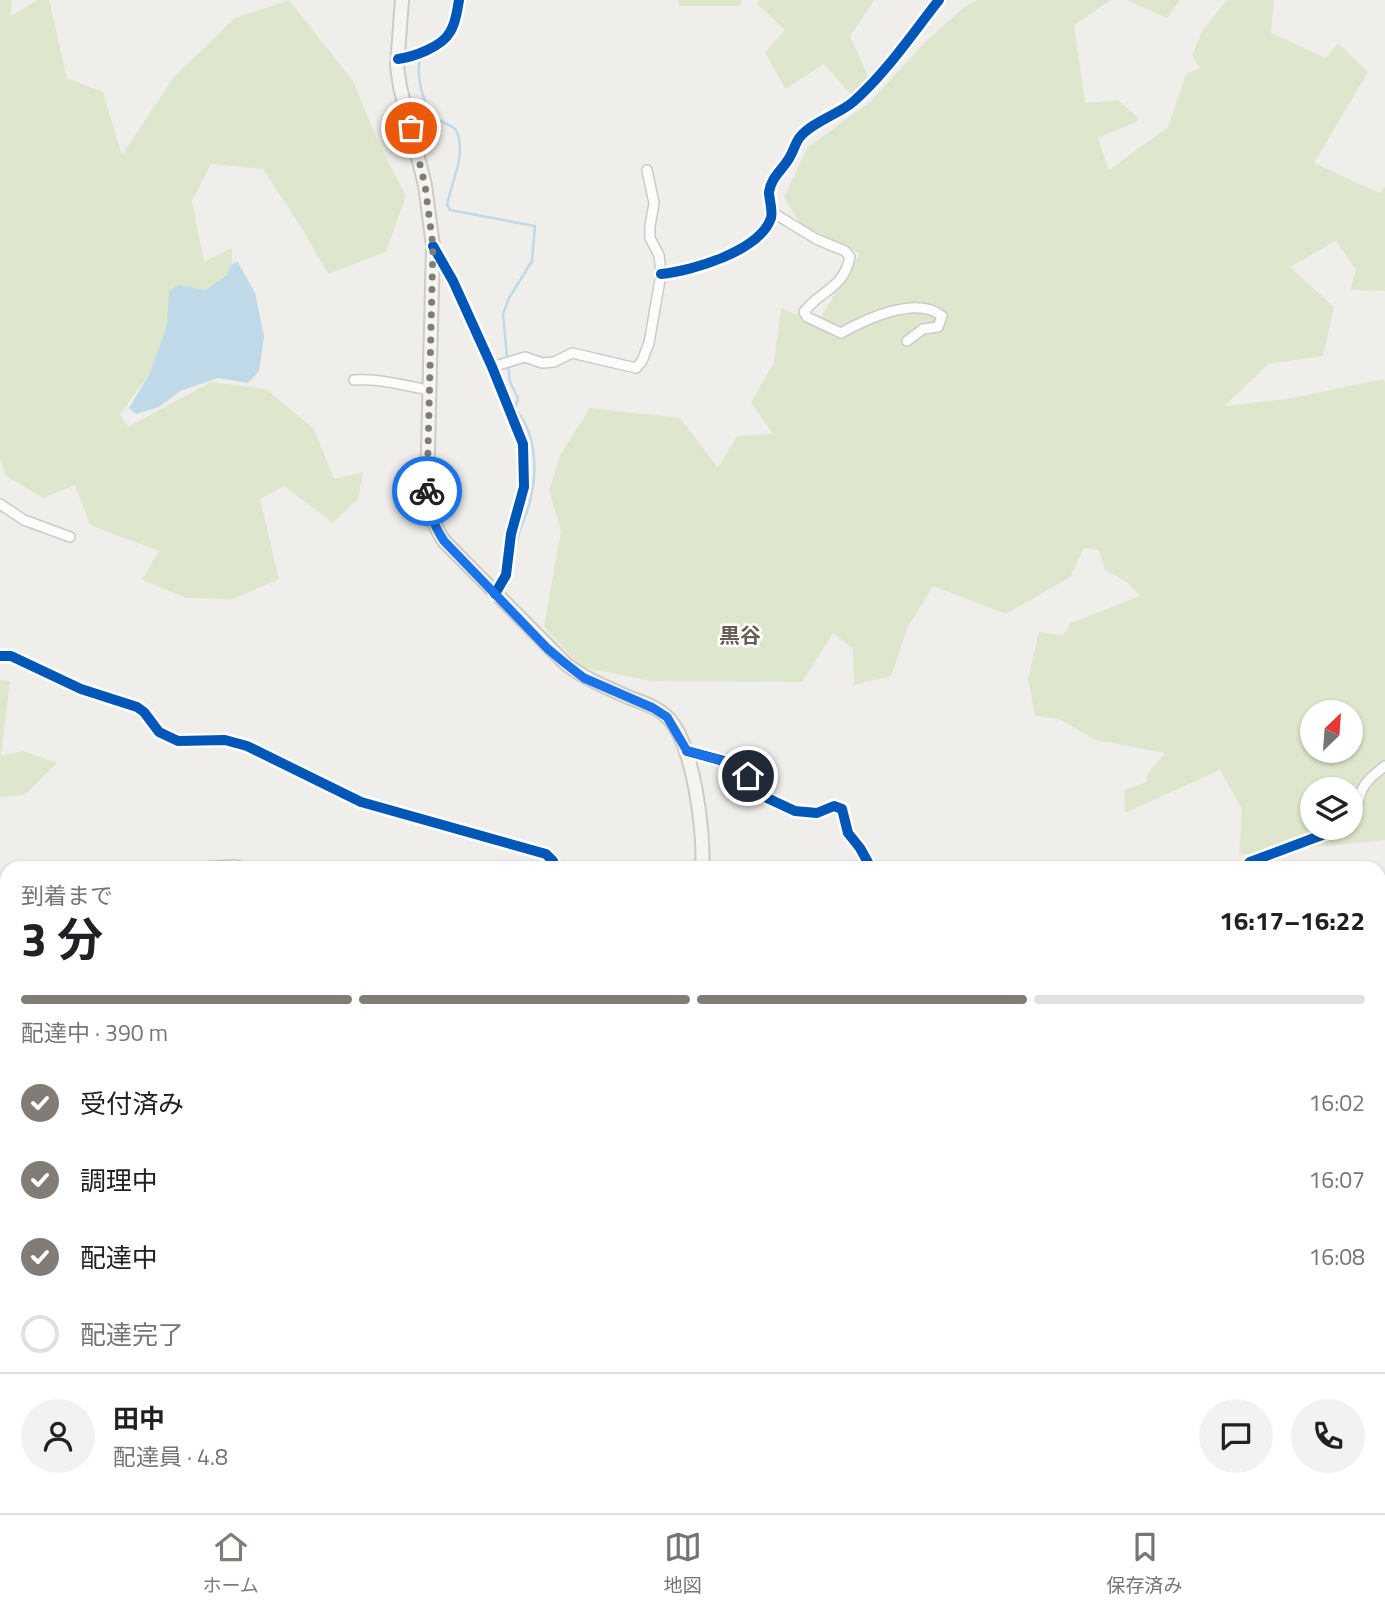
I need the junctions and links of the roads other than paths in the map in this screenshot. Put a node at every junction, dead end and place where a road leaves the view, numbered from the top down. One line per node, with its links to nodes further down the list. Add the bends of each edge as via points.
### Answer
1 (402, 0): 4 (main road)
2 (459, 0): 4 (street, via 447,37 416,56)
3 (939, 0): 6 (street, via 867,89 801,135 773,179 769,192)
4 (398, 59): 7 (main road)
5 (647, 170): 8 (street, via 654,203 650,238)
6 (772, 212): 8 (street, via 765,229 740,249 714,262); 9 (street, via 850,257 836,286 810,303 804,312 807,317 841,333 898,309 930,310 942,316 938,327 923,329)
7 (433, 246): 10 (street); 12 (main road)
8 (661, 274): 10 (street, via 649,343 636,368 572,353 554,362 526,357)
9 (906, 341)
10 (492, 367): 15 (street, via 523,444 525,462 506,575)
11 (354, 380): 12 (street)
12 (429, 390): 15 (main road, via 427,505 433,524)
13 (0, 504): 14 (street, via 24,520)
14 (70, 537)
15 (495, 594): 17 (main road, via 548,649 584,678 667,717)
16 (0, 656): 21 (street, via 12,656 81,689 137,707 159,732 178,741 225,740 247,746 361,802 546,854)
17 (687, 751): 22 (main road, via 701,826); 23 (street, via 737,767 767,798 795,811 842,809 848,833)
18 (1385, 766): 19 (street)
19 (1363, 790)
20 (1309, 840): 24 (street)
21 (554, 861)
22 (702, 861)
23 (867, 861)
24 (1253, 861)

